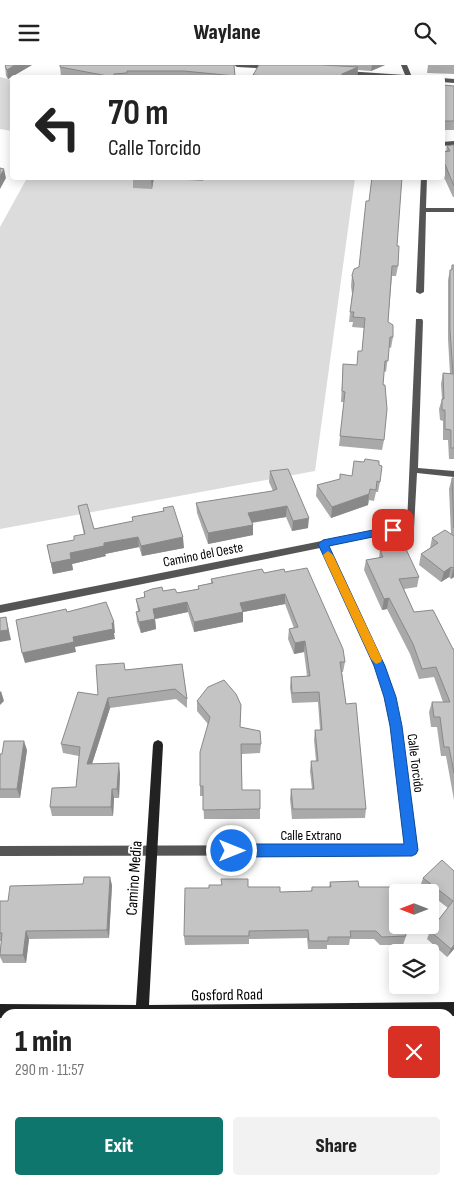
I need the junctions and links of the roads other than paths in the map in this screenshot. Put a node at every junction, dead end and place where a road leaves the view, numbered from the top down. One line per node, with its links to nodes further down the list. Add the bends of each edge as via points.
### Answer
1 (237, 65): 2 (street)
2 (253, 66): 3 (street)
3 (282, 68)
4 (340, 73): 5 (street)
5 (374, 75)
6 (424, 180): 8 (street)
7 (454, 210): 8 (street)
8 (423, 211): 9 (street)
9 (420, 292)
10 (419, 321): 11 (street)
11 (413, 470): 12 (street); 13 (street, Camino del Oeste, via 411,526)
12 (454, 474)
13 (323, 544): 14 (street, Camino del Oeste); 16 (street, Calle Torcido, via 380,666 390,697)
14 (0, 609)
15 (158, 745): 18 (main road, Camino Media)
16 (412, 850): 18 (street, Calle Extrano)
17 (0, 851): 18 (street, Calle Extrano)
18 (153, 851): 19 (main road, Camino Media)
19 (142, 1009)

